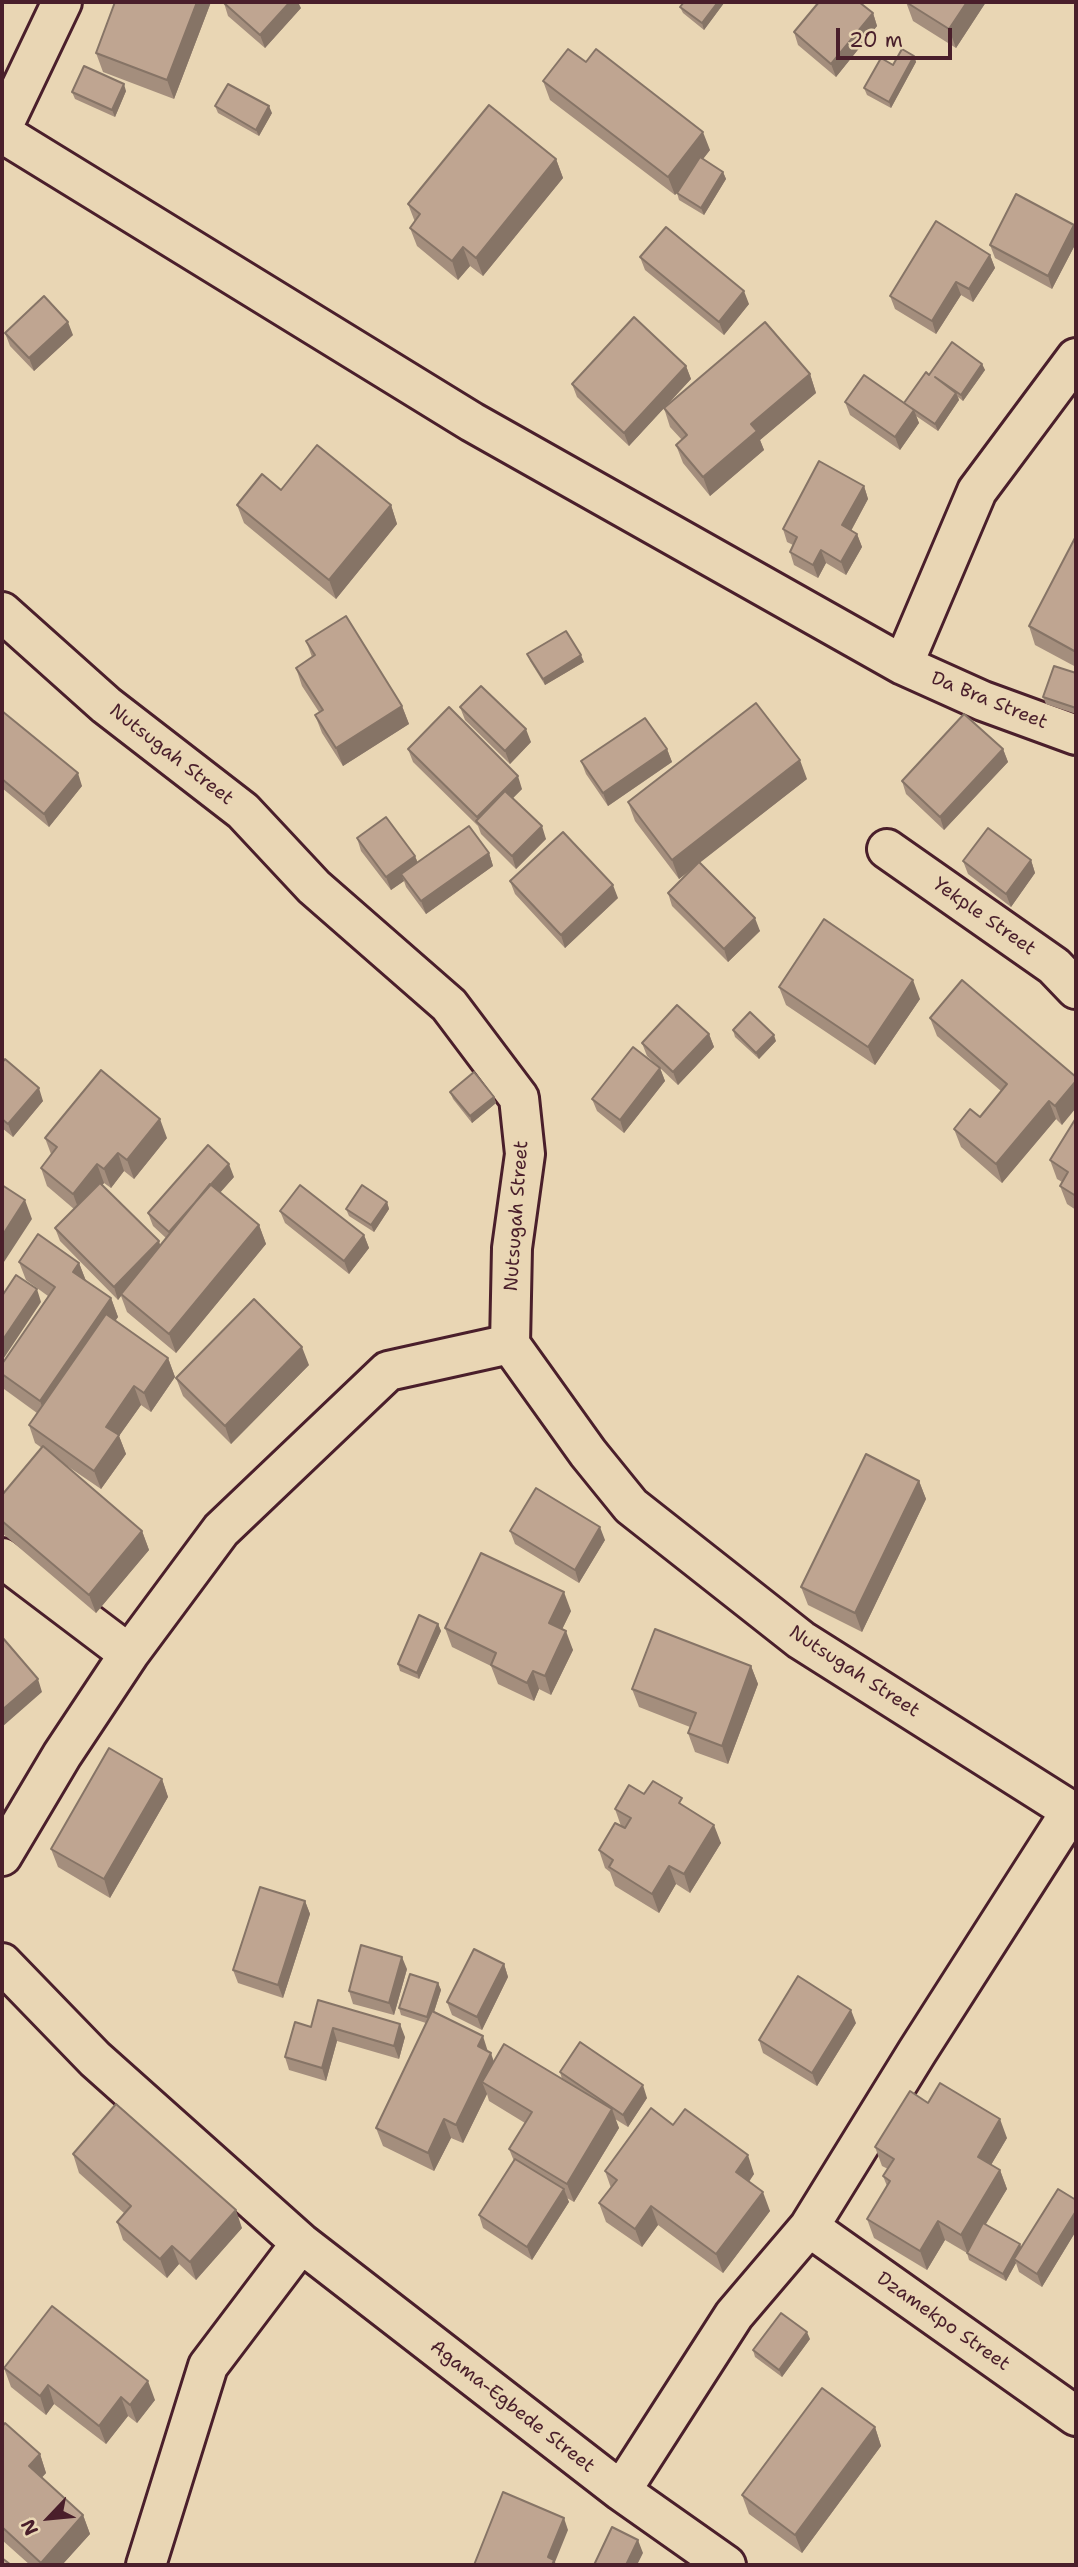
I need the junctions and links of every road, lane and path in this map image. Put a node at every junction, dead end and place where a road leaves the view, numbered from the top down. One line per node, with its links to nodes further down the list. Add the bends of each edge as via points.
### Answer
1 (62, 2): 2 (street)
2 (2, 130): 5 (street, Da Bra Street, via 472,422)
3 (1076, 358): 5 (street, via 977,491)
4 (2, 612): 9 (street, Nutsugah Street, via 106,705 243,811 314,887 449,1005 519,1098 525,1154 512,1248)
5 (903, 665): 6 (street, Da Bra Street)
6 (1076, 735)
7 (887, 849): 8 (street, Yekple Street, via 1054,966)
8 (1076, 989)
9 (510, 1345): 11 (street, via 388,1371 221,1530); 12 (street, Nutsugah Street, via 631,1506 801,1640)
10 (2, 1558): 11 (street)
11 (129, 1654): 13 (street)
12 (1074, 1812): 15 (street)
13 (2, 1856)
14 (2, 1963): 16 (street, Agama-Egbede Street, via 95,2059)
15 (809, 2227): 17 (street, Dzamekpo Street); 18 (street, via 734,2315)
16 (302, 2243): 18 (street, Agama-Egbede Street); 19 (street, via 208,2366)
17 (1076, 2416)
18 (621, 2491): 20 (street, Agama-Egbede Street)
19 (146, 2565)
20 (726, 2565)

